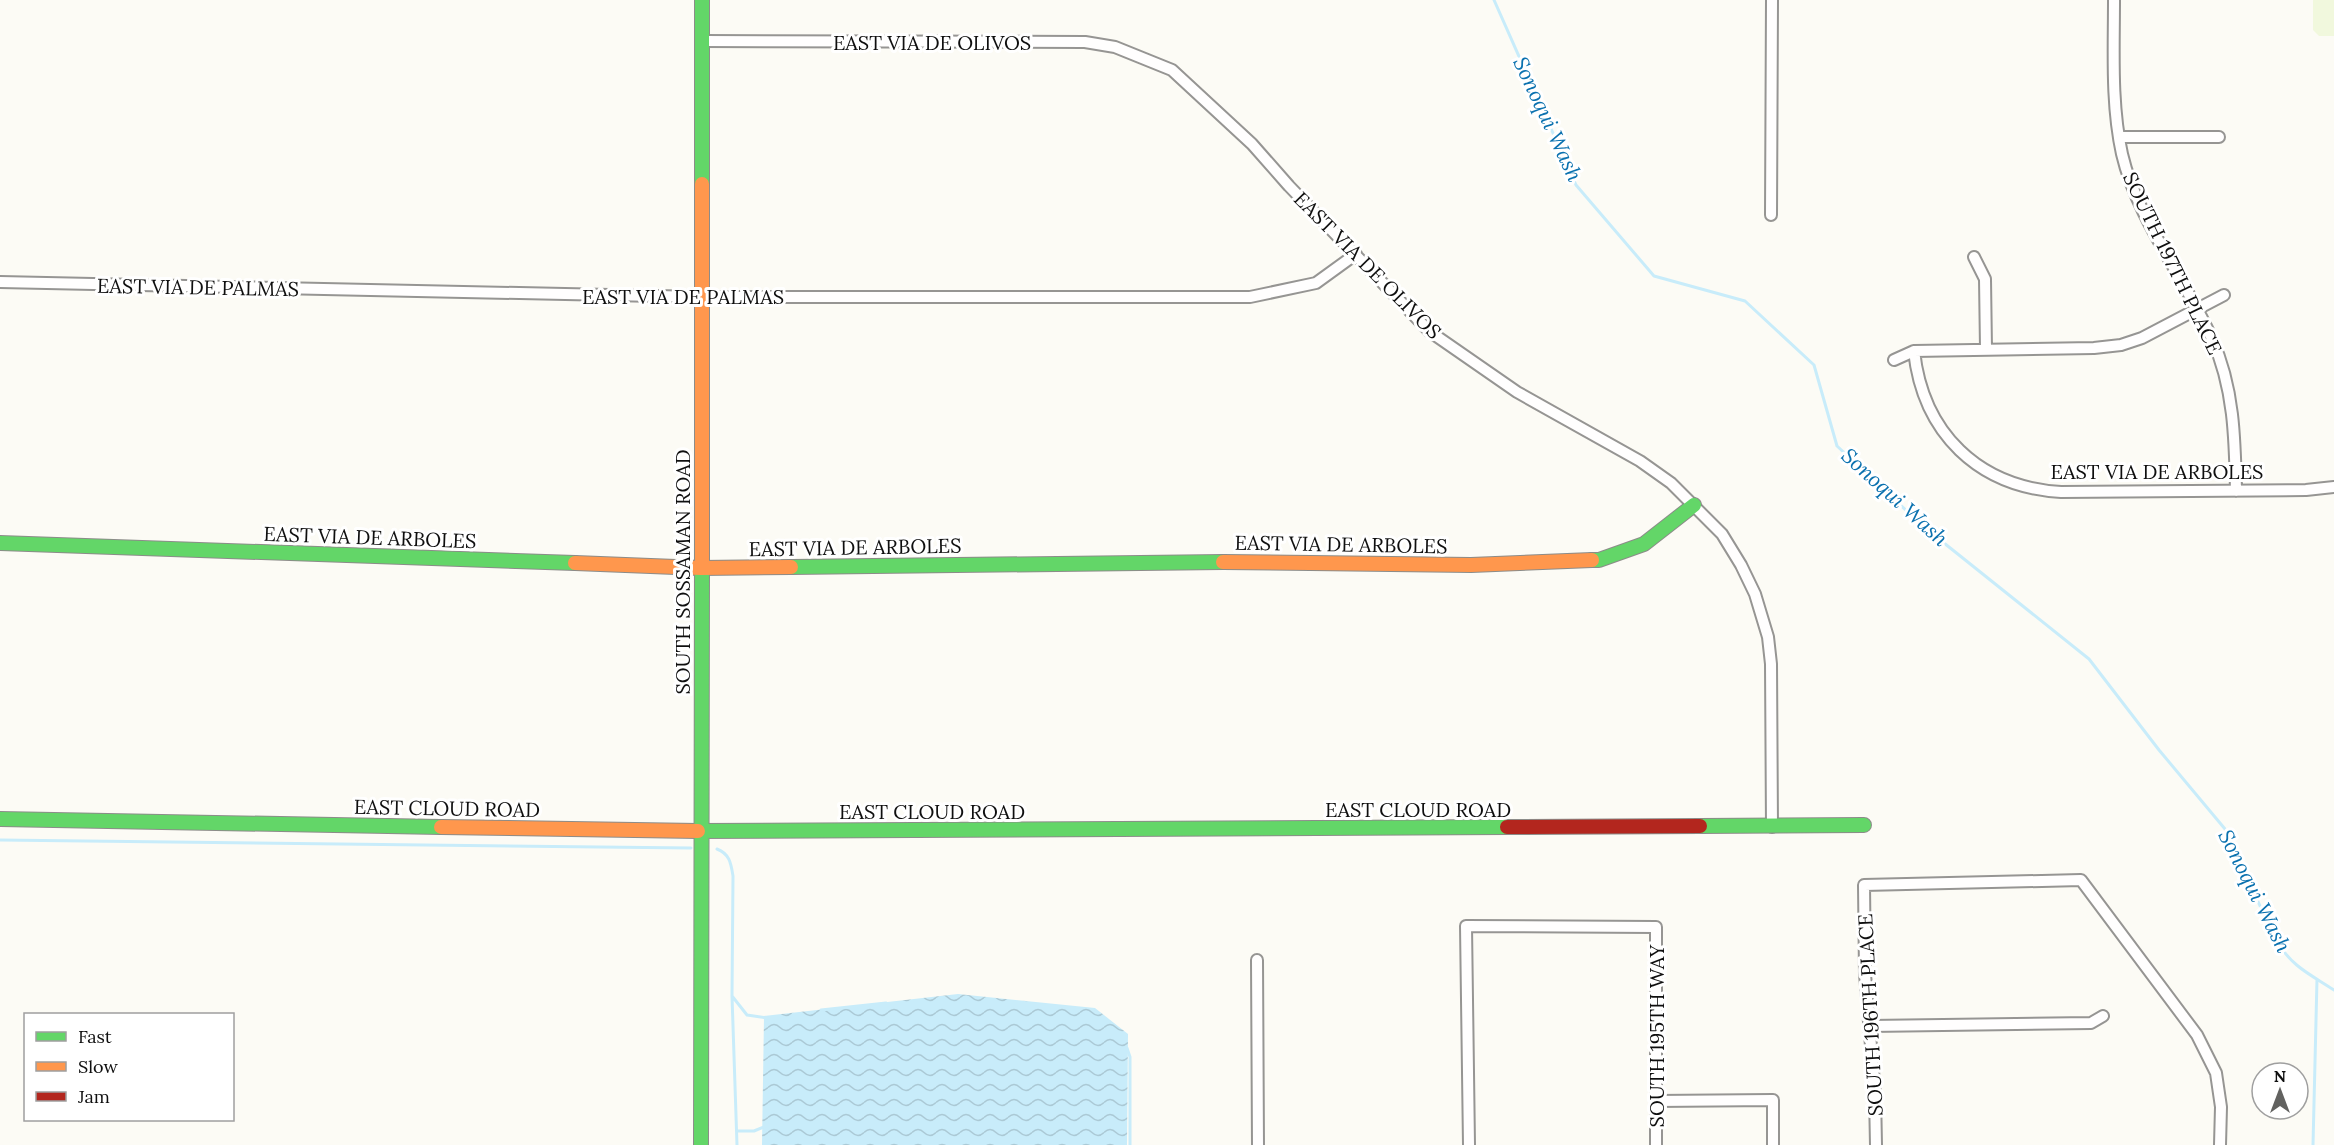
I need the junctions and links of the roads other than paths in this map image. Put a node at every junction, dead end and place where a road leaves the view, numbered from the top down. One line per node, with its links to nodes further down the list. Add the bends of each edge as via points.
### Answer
1 (702, 0): 4 (street, SOUTH SOSSAMAN ROAD)
2 (1772, 0): 7 (street)
3 (2114, 0): 5 (street, SOUTH 197TH PLACE, via 2114,74)
4 (703, 41): 8 (street, EAST VIA DE OLIVOS, via 1085,42 1114,47 1172,70 1252,144); 12 (street, SOUTH SOSSAMAN ROAD)
5 (2120, 137): 6 (street); 13 (street, SOUTH 197TH PLACE, via 2136,193)
6 (2219, 137)
7 (1771, 214)
8 (1356, 254): 12 (street, EAST VIA DE PALMAS, via 1316,283 1250,297); 19 (street, EAST VIA DE OLIVOS, via 1429,332 1517,392 1640,461)
9 (1974, 257): 14 (street, via 1985,279)
10 (0, 282): 12 (street, EAST VIA DE PALMAS)
11 (2224, 295): 13 (street)
12 (702, 297): 21 (street, SOUTH SOSSAMAN ROAD)
13 (2198, 309): 14 (street, via 2121,345); 18 (street, SOUTH 197TH PLACE, via 2221,362 2232,409)
14 (1986, 349): 15 (street)
15 (1914, 351): 16 (street); 18 (street, EAST VIA DE ARBOLES, via 1921,388 1941,429 1956,447 1992,474 2042,490)
16 (1894, 360)
17 (2334, 488): 18 (street, EAST VIA DE ARBOLES)
18 (2236, 490)
19 (1694, 505): 21 (street, EAST VIA DE ARBOLES, via 1644,544 1599,560 1471,566 1181,561); 24 (street, EAST VIA DE OLIVOS, via 1722,534 1741,565 1755,594 1768,638)
20 (0, 543): 21 (street, EAST VIA DE ARBOLES)
21 (701, 568): 25 (street, SOUTH SOSSAMAN ROAD)
22 (0, 819): 25 (street, EAST CLOUD ROAD)
23 (1864, 825): 24 (street, EAST CLOUD ROAD)
24 (1772, 827): 25 (street, EAST CLOUD ROAD)
25 (701, 831): 30 (street, SOUTH SOSSAMAN ROAD)
26 (1257, 960): 31 (street)
27 (2103, 1016): 28 (street, via 2080,1024)
28 (1870, 1026): 35 (street, SOUTH 196TH PLACE); 36 (street, SOUTH 196TH PLACE, via 1864,885 2081,880 2202,1045 2216,1073 2221,1107)
29 (1656, 1101): 32 (street, SOUTH 195TH WAY, via 1656,927 1466,926); 33 (street, SOUTH 195TH WAY); 34 (street, via 1773,1100)
30 (701, 1145)
31 (1258, 1145)
32 (1469, 1145)
33 (1656, 1145)
34 (1773, 1145)
35 (1876, 1145)
36 (2220, 1145)

